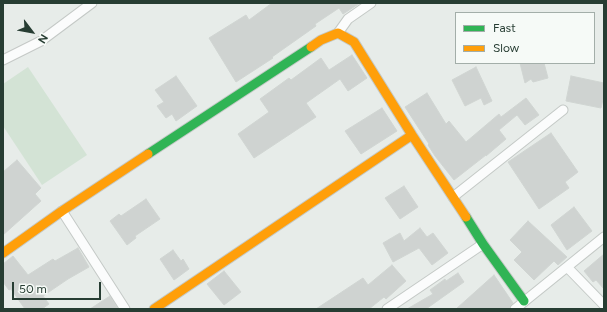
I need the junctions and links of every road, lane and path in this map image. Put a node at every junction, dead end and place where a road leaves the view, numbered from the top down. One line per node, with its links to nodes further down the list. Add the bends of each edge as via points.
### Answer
1 (92, 3): 4 (street, via 41,41)
2 (370, 3): 3 (street, via 348,19)
3 (338, 33): 6 (street, via 354,42); 8 (street, via 321,40)
4 (3, 60)
5 (563, 110): 7 (street)
6 (412, 135): 7 (street); 16 (street)
7 (453, 197): 10 (street)
8 (62, 211): 11 (street); 15 (street)
9 (604, 237): 12 (street)
10 (483, 244): 13 (street); 17 (street)
11 (5, 248)
12 (567, 267): 13 (street); 14 (street)
13 (524, 301): 18 (street)
14 (604, 305)
15 (124, 309)
16 (154, 309)
17 (387, 309)
18 (515, 309)

